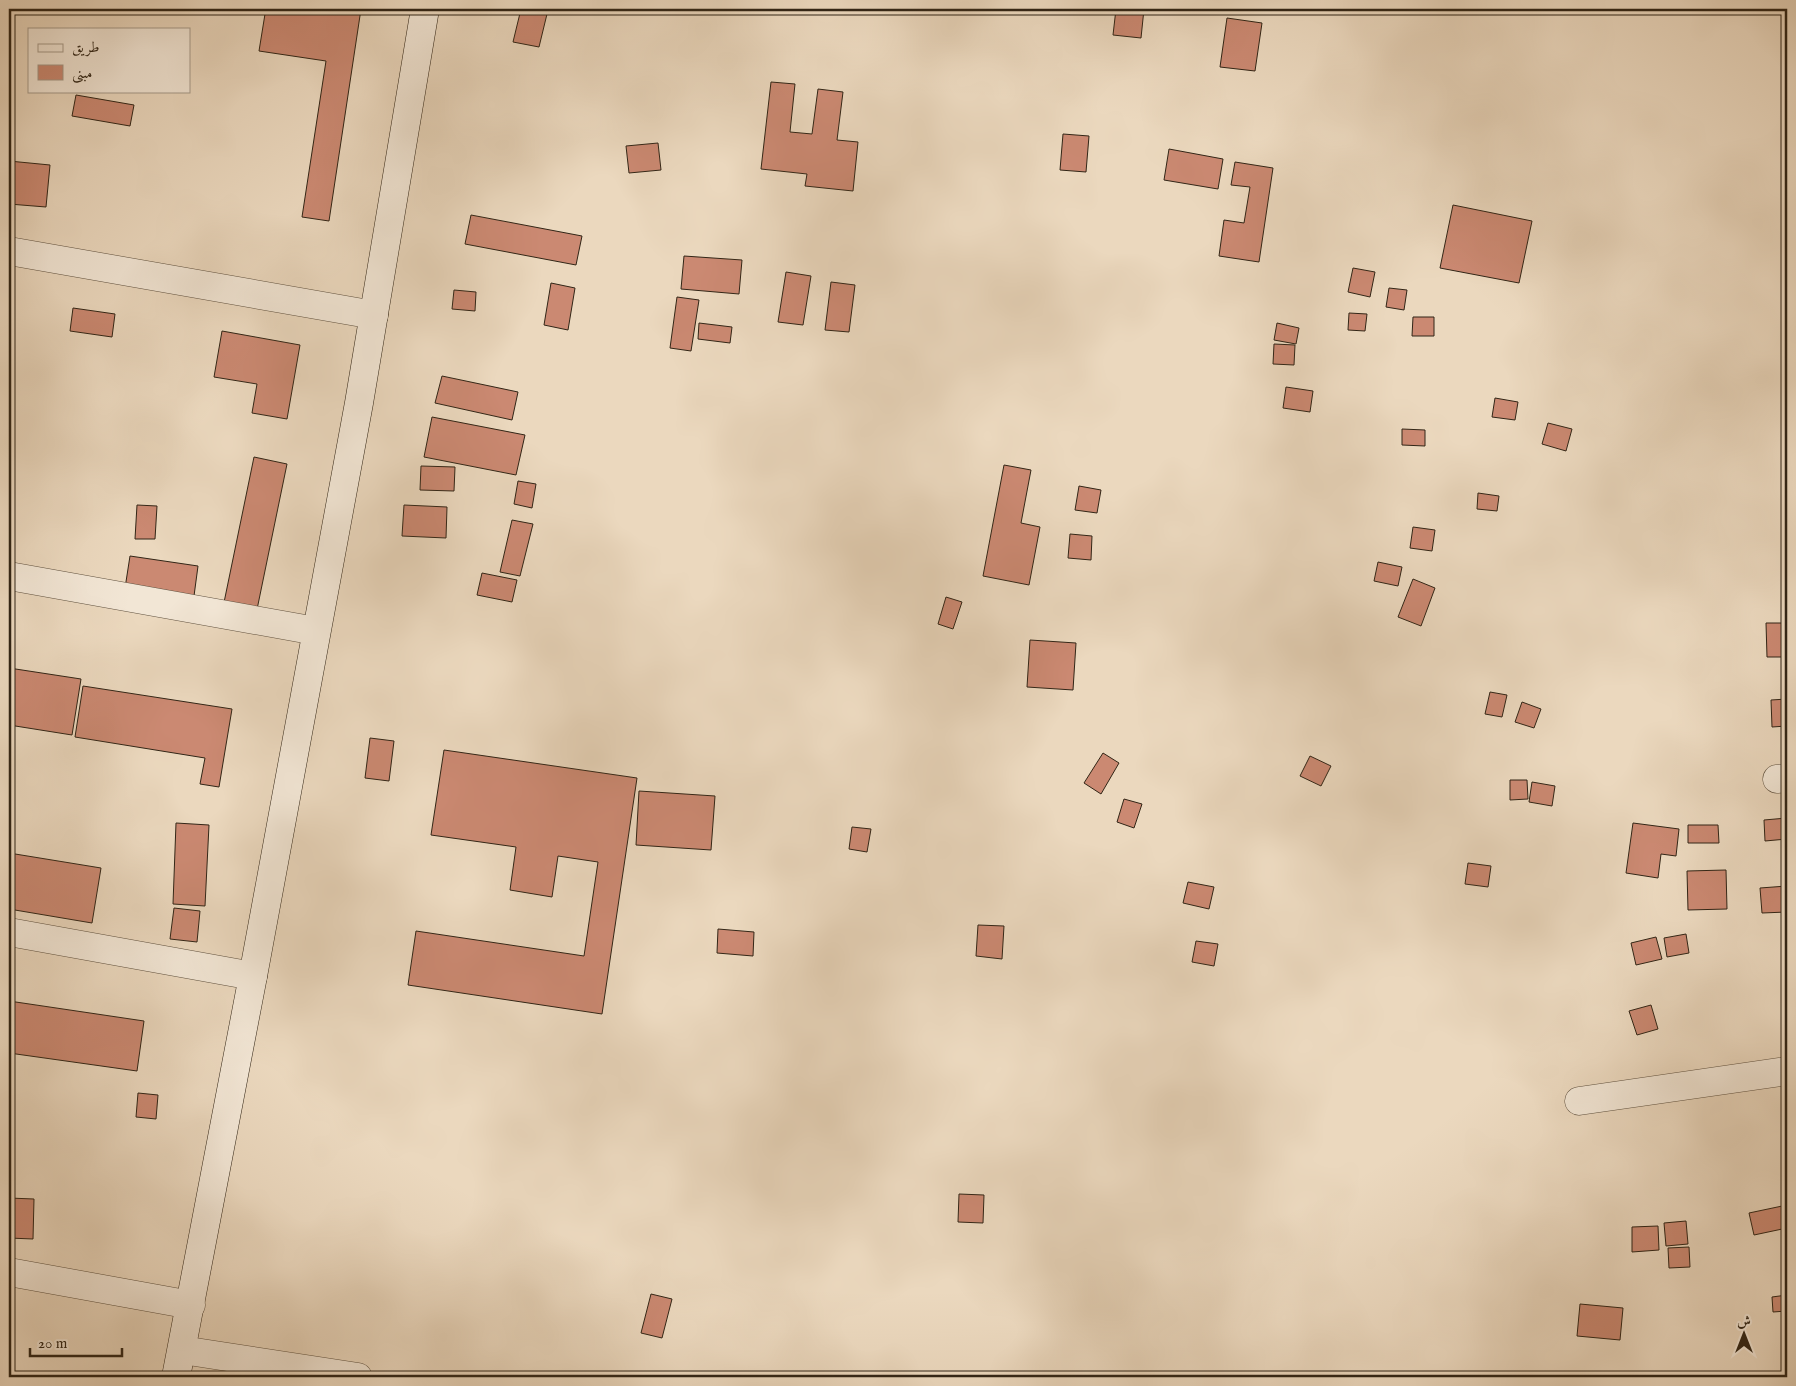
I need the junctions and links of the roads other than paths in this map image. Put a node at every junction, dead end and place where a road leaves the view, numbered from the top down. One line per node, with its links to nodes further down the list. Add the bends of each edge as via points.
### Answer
1 (425, 9): 3 (street)
2 (9, 251): 3 (street)
3 (374, 315): 5 (street)
4 (9, 576): 5 (street)
5 (316, 631): 7 (street)
6 (9, 932): 7 (street)
7 (253, 976): 11 (street)
8 (1787, 1071): 9 (street)
9 (1579, 1101)
10 (9, 1272): 11 (street)
11 (191, 1305): 12 (street)
12 (182, 1350): 13 (street); 14 (street)
13 (176, 1377)
14 (358, 1377)

